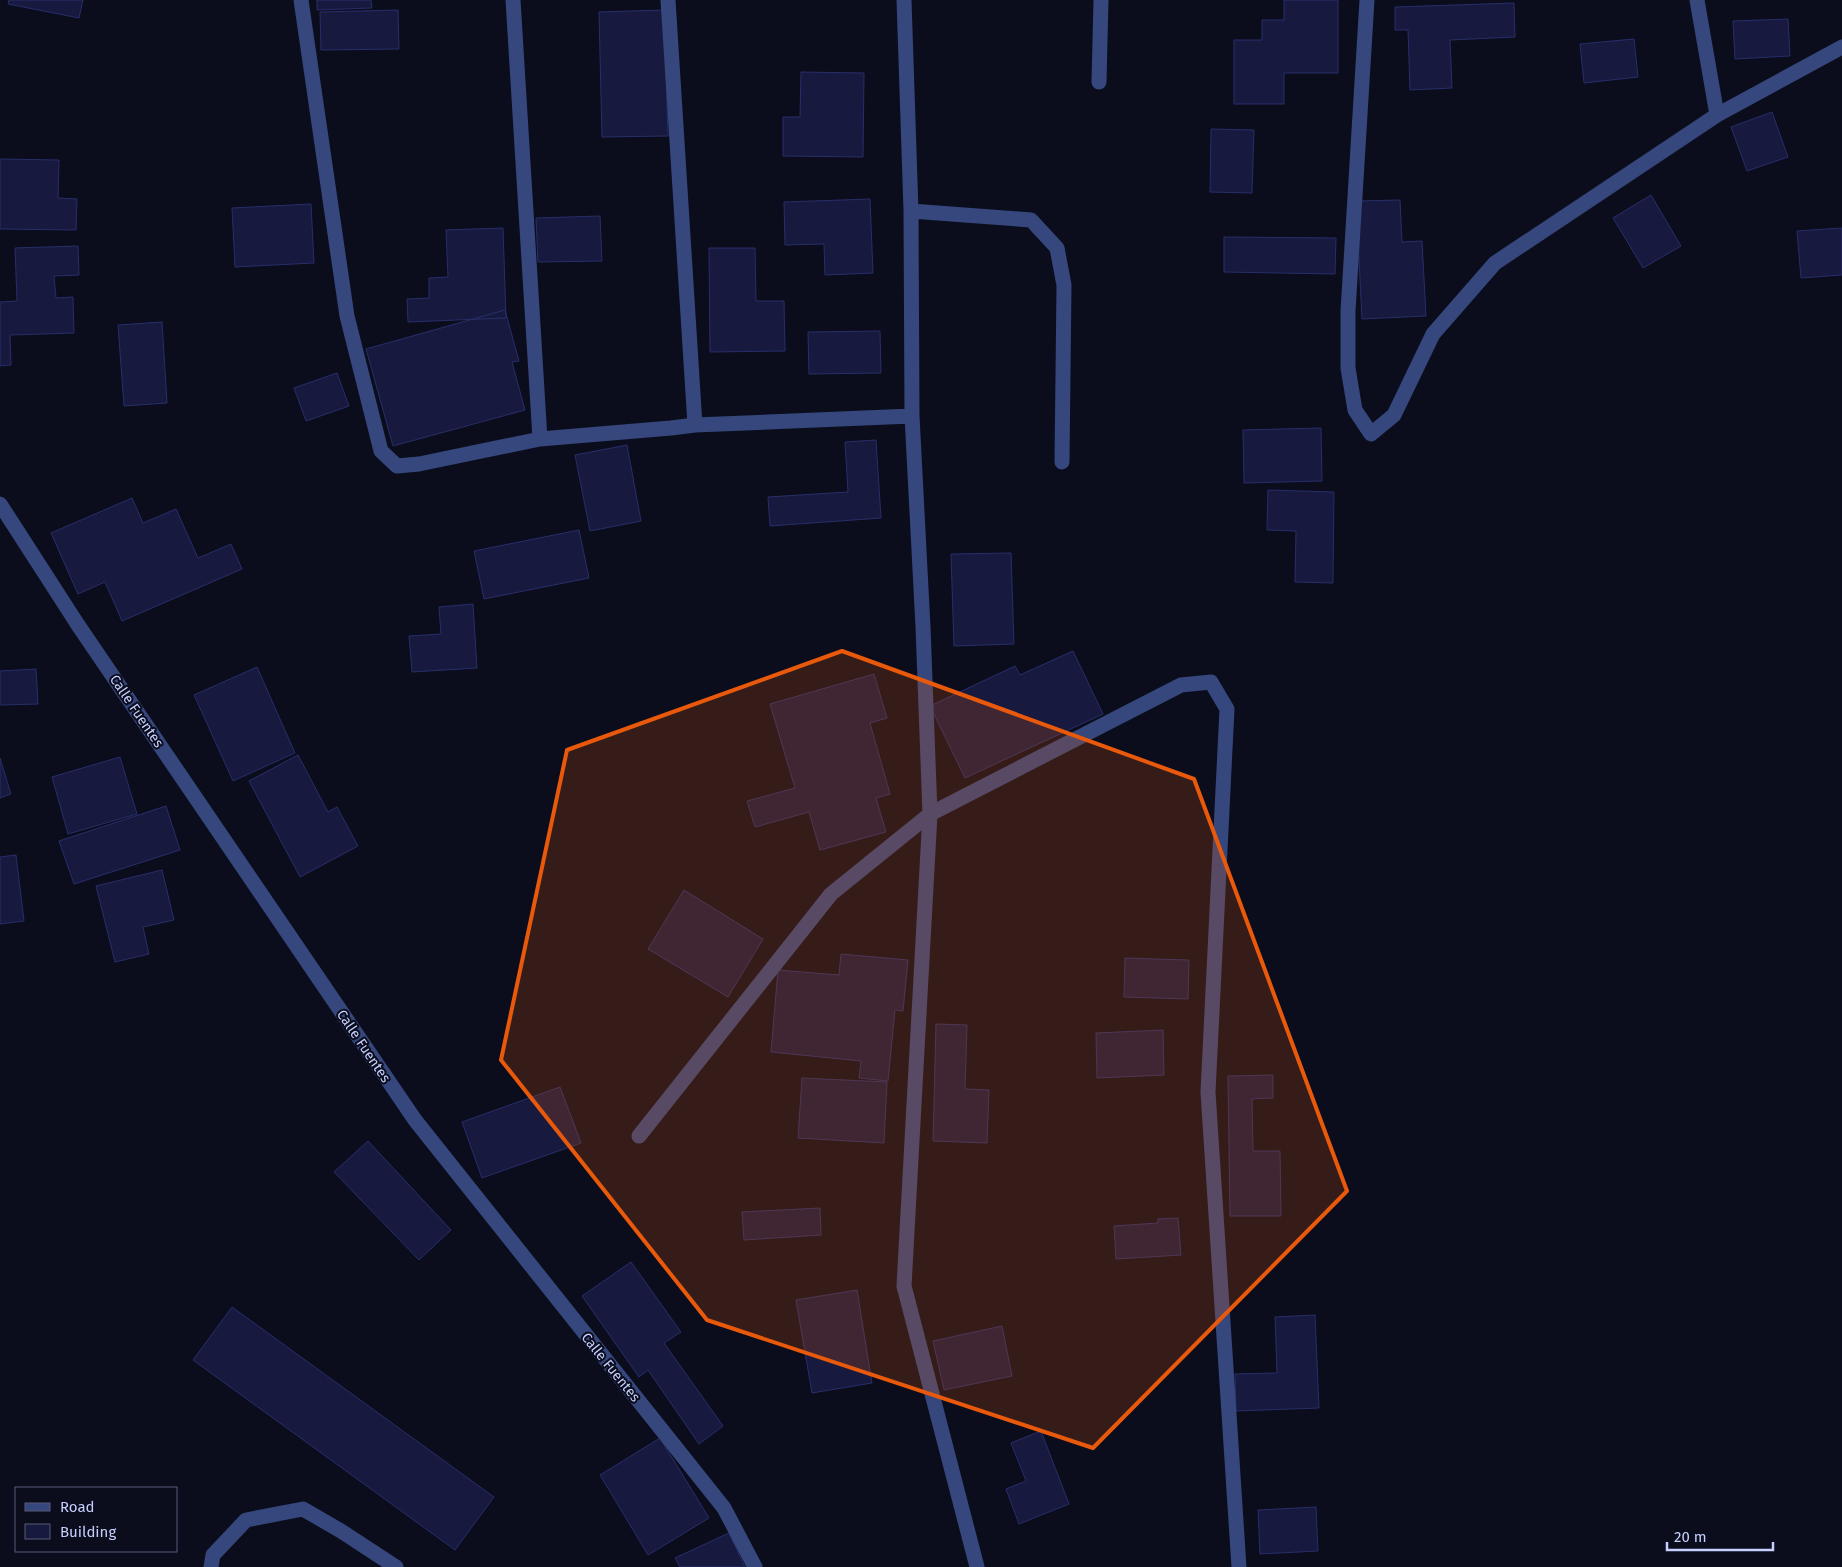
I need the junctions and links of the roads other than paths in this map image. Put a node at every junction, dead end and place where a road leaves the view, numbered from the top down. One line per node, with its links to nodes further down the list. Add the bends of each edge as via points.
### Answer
1 (301, 0): 14 (street, via 347,316 381,451 397,466)
2 (513, 0): 14 (street)
3 (668, 0): 13 (street)
4 (904, 0): 11 (street)
5 (1101, 0): 9 (street)
6 (1367, 0): 10 (street, via 1348,311 1348,368 1355,410 1371,434 1394,415 1433,334 1495,263)
7 (1697, 0): 10 (street)
8 (1842, 47): 10 (street)
9 (1099, 82)
10 (1717, 115)
11 (910, 211): 12 (street); 15 (street, via 1031,220 1057,248 1064,285)
12 (912, 416): 13 (street); 17 (street)
13 (695, 425): 14 (street)
14 (540, 439)
15 (1062, 462)
16 (0, 504): 21 (street, Calle Fuentes, via 415,1120 724,1508)
17 (930, 814): 18 (street, via 831,894); 22 (street, via 904,1286); 23 (street, via 1181,685 1211,682 1226,709 1208,1092)
18 (639, 1136)
19 (211, 1567): 20 (street, via 213,1555 246,1520 303,1510)
20 (396, 1567)
21 (755, 1567)
22 (976, 1567)
23 (1239, 1567)

